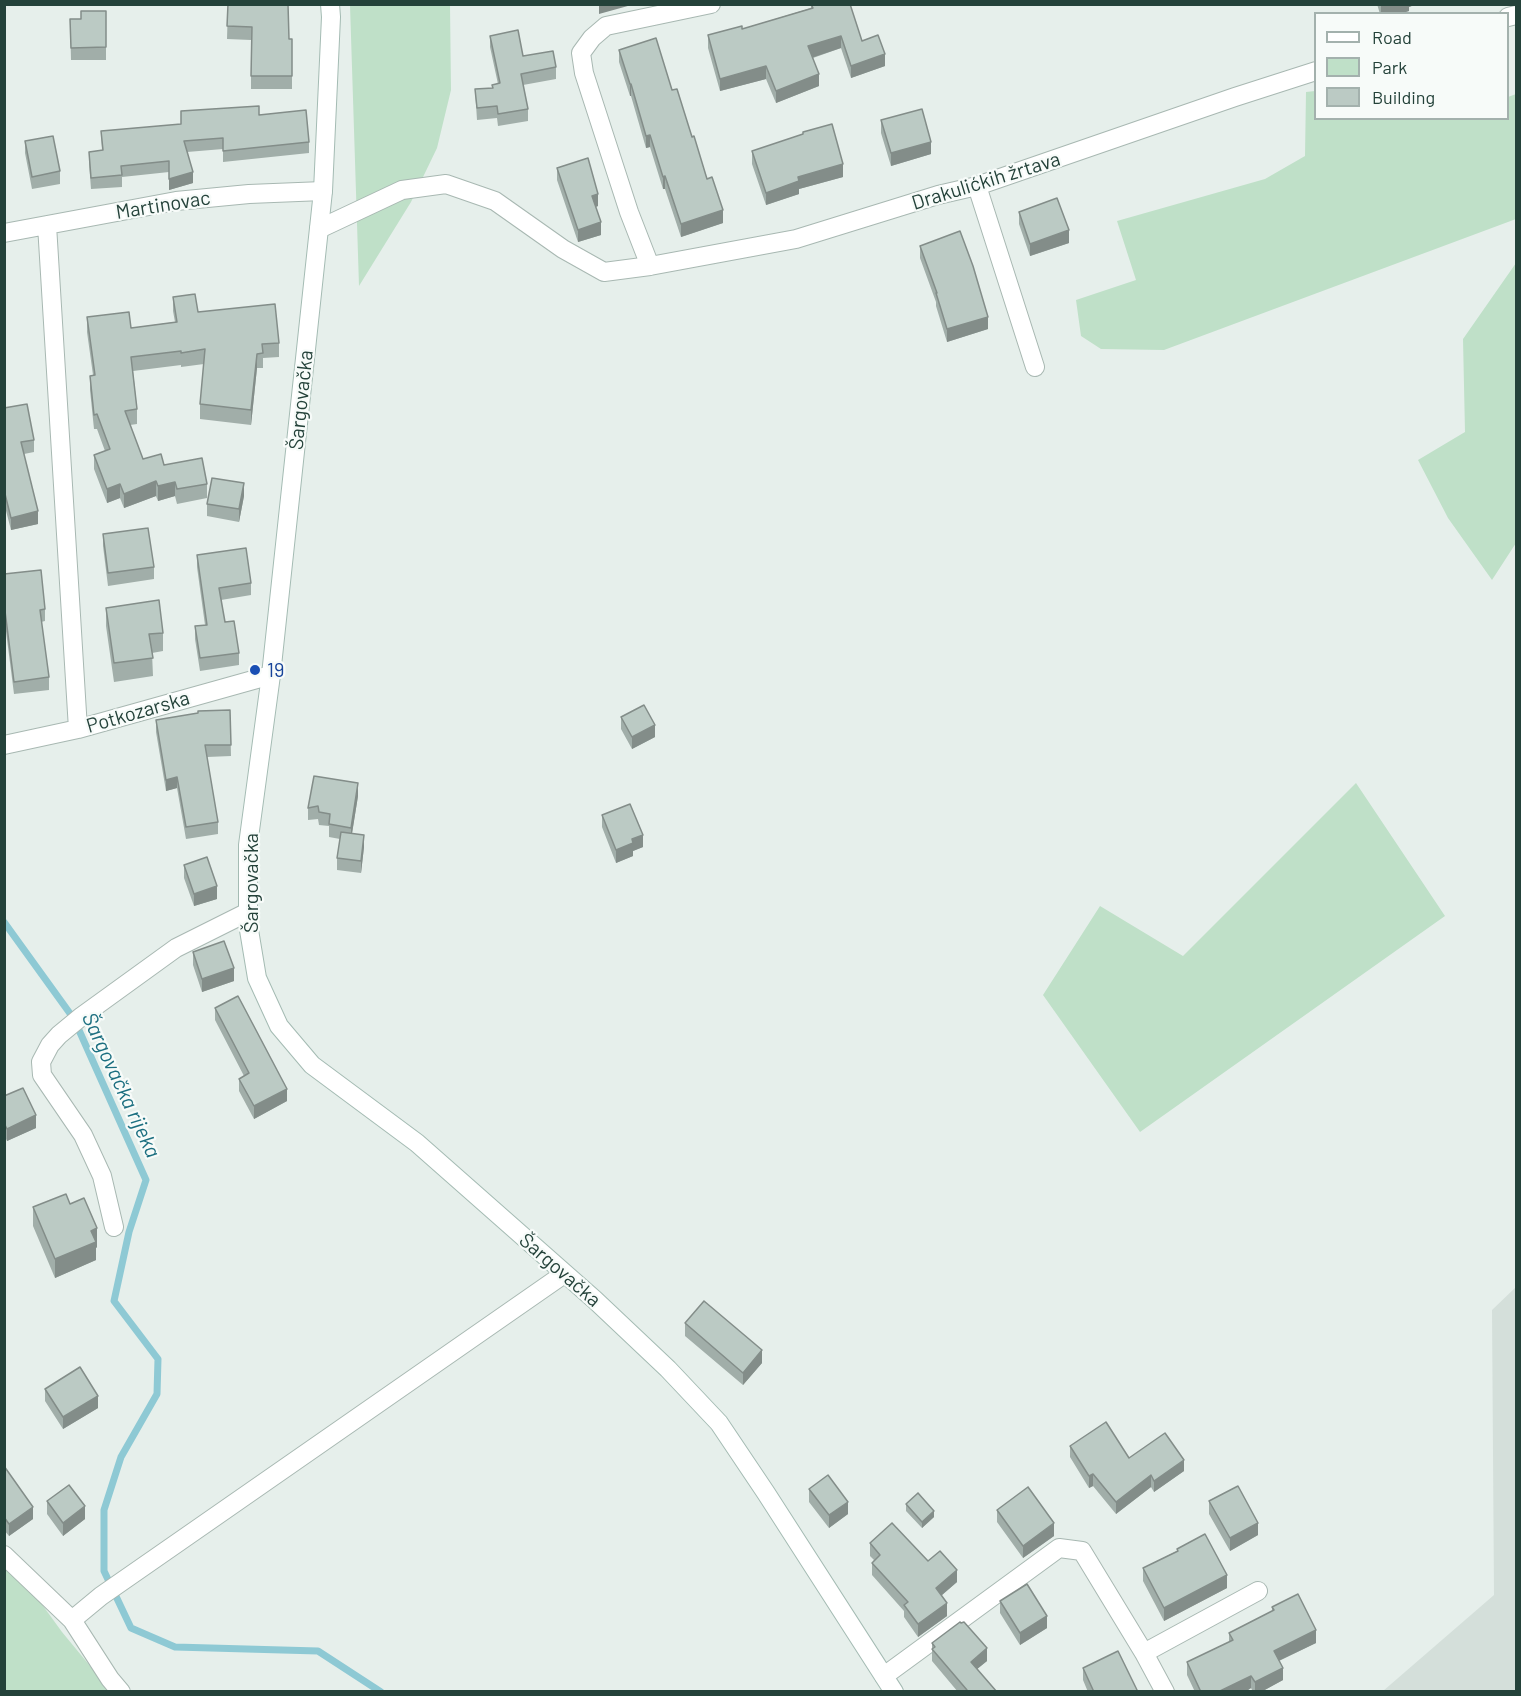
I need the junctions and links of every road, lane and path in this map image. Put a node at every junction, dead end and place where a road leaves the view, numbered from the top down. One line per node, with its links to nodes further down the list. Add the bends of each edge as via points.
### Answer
1 (330, 4): 5 (street, Šargovačka)
2 (711, 4): 9 (street, via 606,26 581,52 584,73)
3 (1314, 72): 4 (street, Drakulićkih žrtava)
4 (977, 186): 9 (street, Drakulićkih žrtava, via 796,239); 10 (street)
5 (323, 191): 6 (street, Martinovac, via 176,201); 7 (street, Šargovačka)
6 (47, 225): 8 (street, Martinovac); 12 (street)
7 (319, 229): 9 (street, Drakulićkih žrtava, via 402,190 446,184 495,201 563,249 604,272); 11 (street, Šargovačka)
8 (4, 233)
9 (650, 266)
10 (1035, 367)
11 (271, 675): 12 (street, Potkozarska); 14 (street, Šargovačka, via 248,845)
12 (78, 729): 13 (street, Potkozarska)
13 (4, 745)
14 (248, 912): 15 (street, via 176,948 82,1016 50,1045 41,1062 42,1075 82,1135 102,1176); 16 (street, Šargovačka, via 257,978 279,1026 312,1065 417,1143)
15 (114, 1227)
16 (564, 1274): 19 (street, via 125,1579); 21 (street, Šargovačka, via 668,1369 719,1423)
17 (4, 1555): 19 (street)
18 (1258, 1591): 20 (street)
19 (72, 1620): 22 (street)
20 (1144, 1653): 21 (street, via 1082,1551 1059,1548); 23 (street)
21 (889, 1684)
22 (121, 1692)
23 (1165, 1692)

